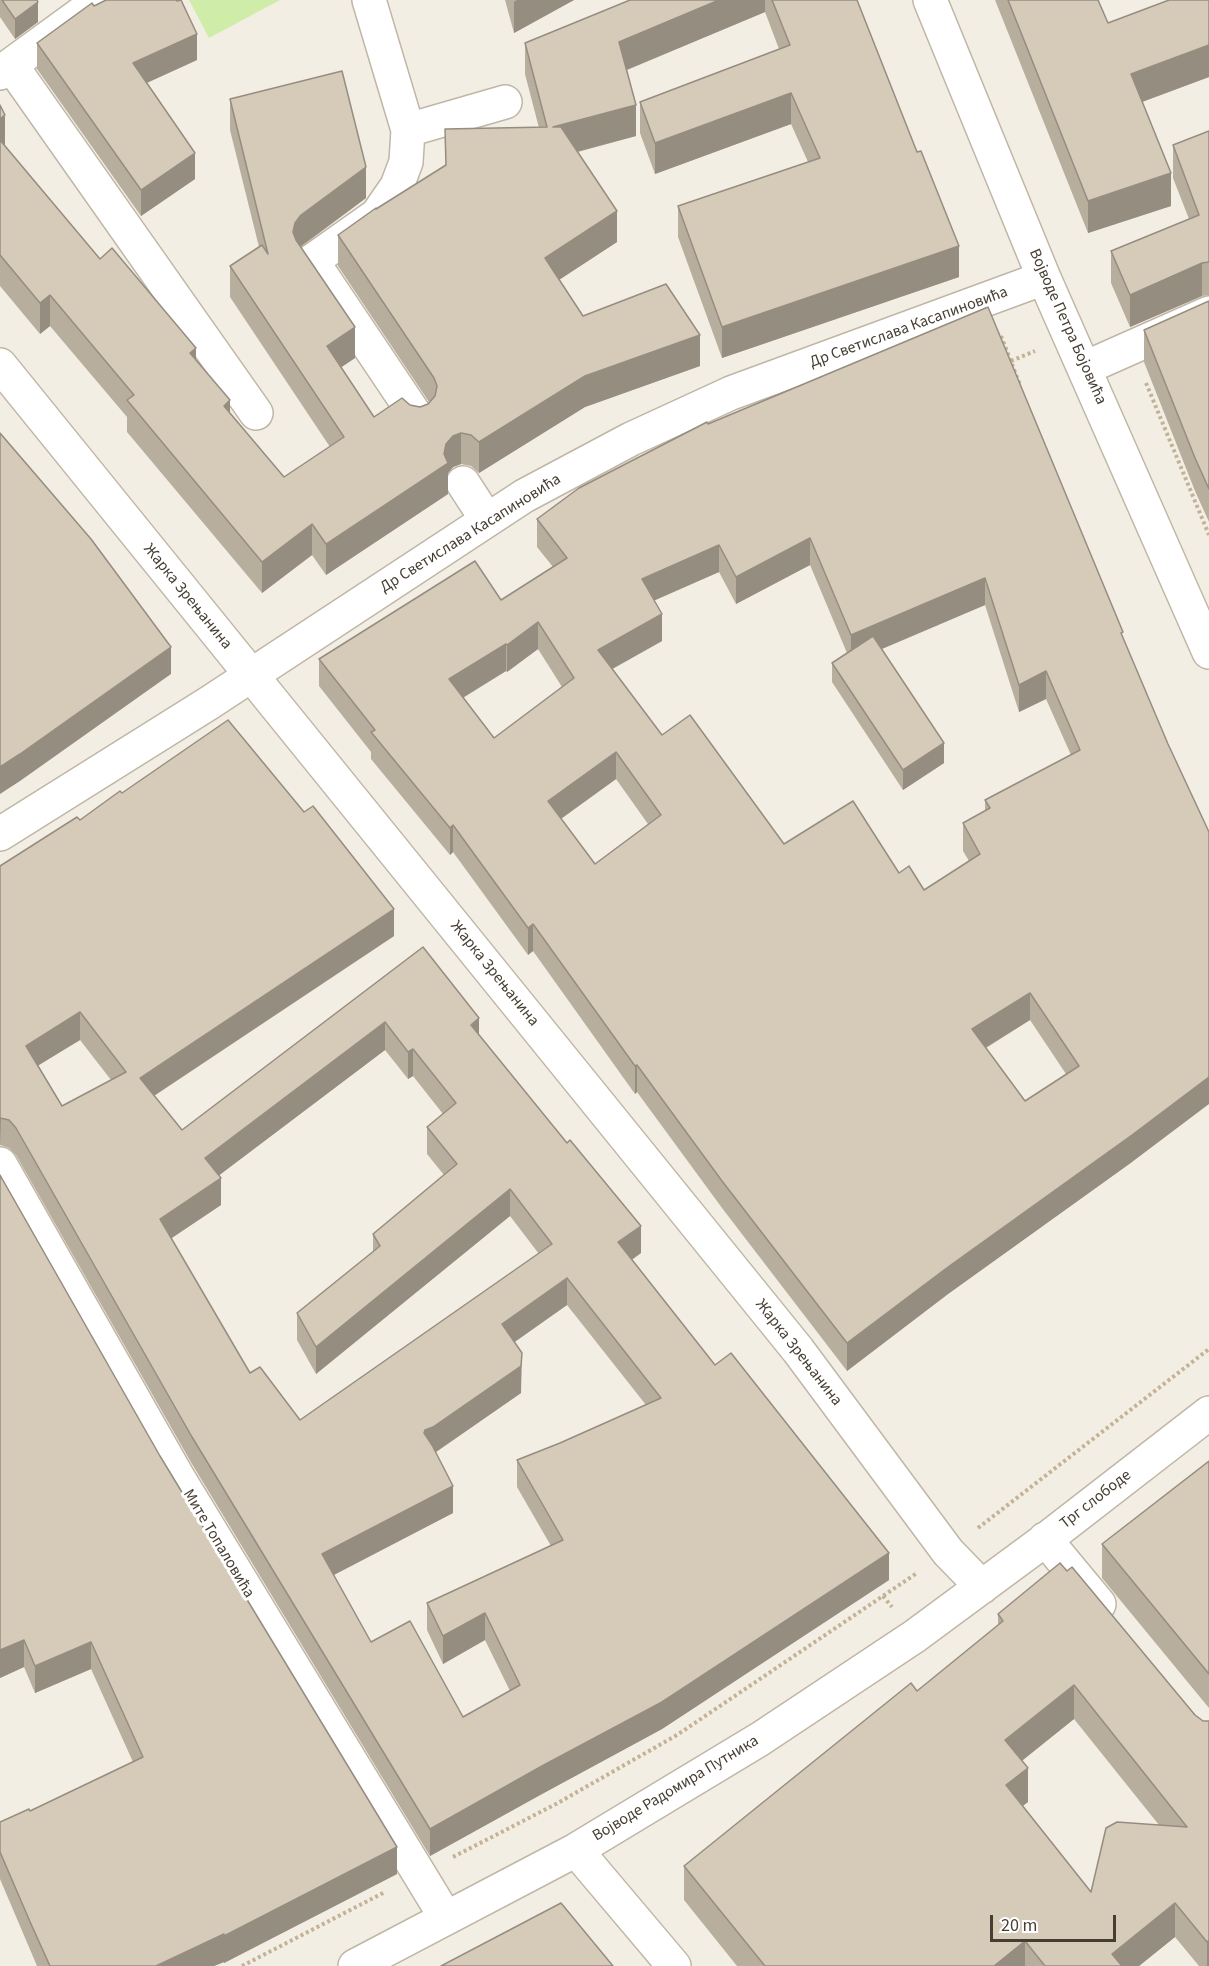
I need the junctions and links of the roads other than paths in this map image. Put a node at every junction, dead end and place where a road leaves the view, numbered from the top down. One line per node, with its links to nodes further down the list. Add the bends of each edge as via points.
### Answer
1 (100, 0): 4 (street)
2 (369, 0): 6 (street)
3 (930, 0): 7 (street, Војводе Петра Бојовића)
4 (6, 69): 11 (street)
5 (505, 102): 6 (street)
6 (408, 130): 12 (street, via 406,162 397,186 377,214 312,261)
7 (1044, 278): 10 (street, Војводе Петра Бојовића); 14 (street, Др Светислава Касапиновића, via 731,393 631,440 524,496)
8 (1209, 313): 10 (street)
9 (0, 365): 16 (street, Жарка Зрењанина)
10 (1085, 368): 15 (street, Војводе Петра Бојовића)
11 (256, 413)
12 (418, 419)
13 (463, 483): 14 (street)
14 (487, 520): 16 (street, Др Светислава Касапиновића)
15 (1209, 652)
16 (250, 676): 17 (street, Др Светислава Касапиновића); 21 (street, Жарка Зрењанина, via 798,1350 948,1552)
17 (0, 834)
18 (0, 1164): 24 (street, Мите Топаловића, via 176,1474)
19 (1209, 1413): 20 (street, Трг слободе)
20 (1045, 1539): 21 (street, Трг слободе); 22 (street)
21 (982, 1587): 23 (street, Војводе Радомира Путника, via 760,1739)
22 (1119, 1629)
23 (576, 1850): 24 (street, Војводе Радомира Путника); 26 (street)
24 (446, 1918): 25 (street, Војводе Радомира Путника)
25 (355, 1966)
26 (674, 1966)

